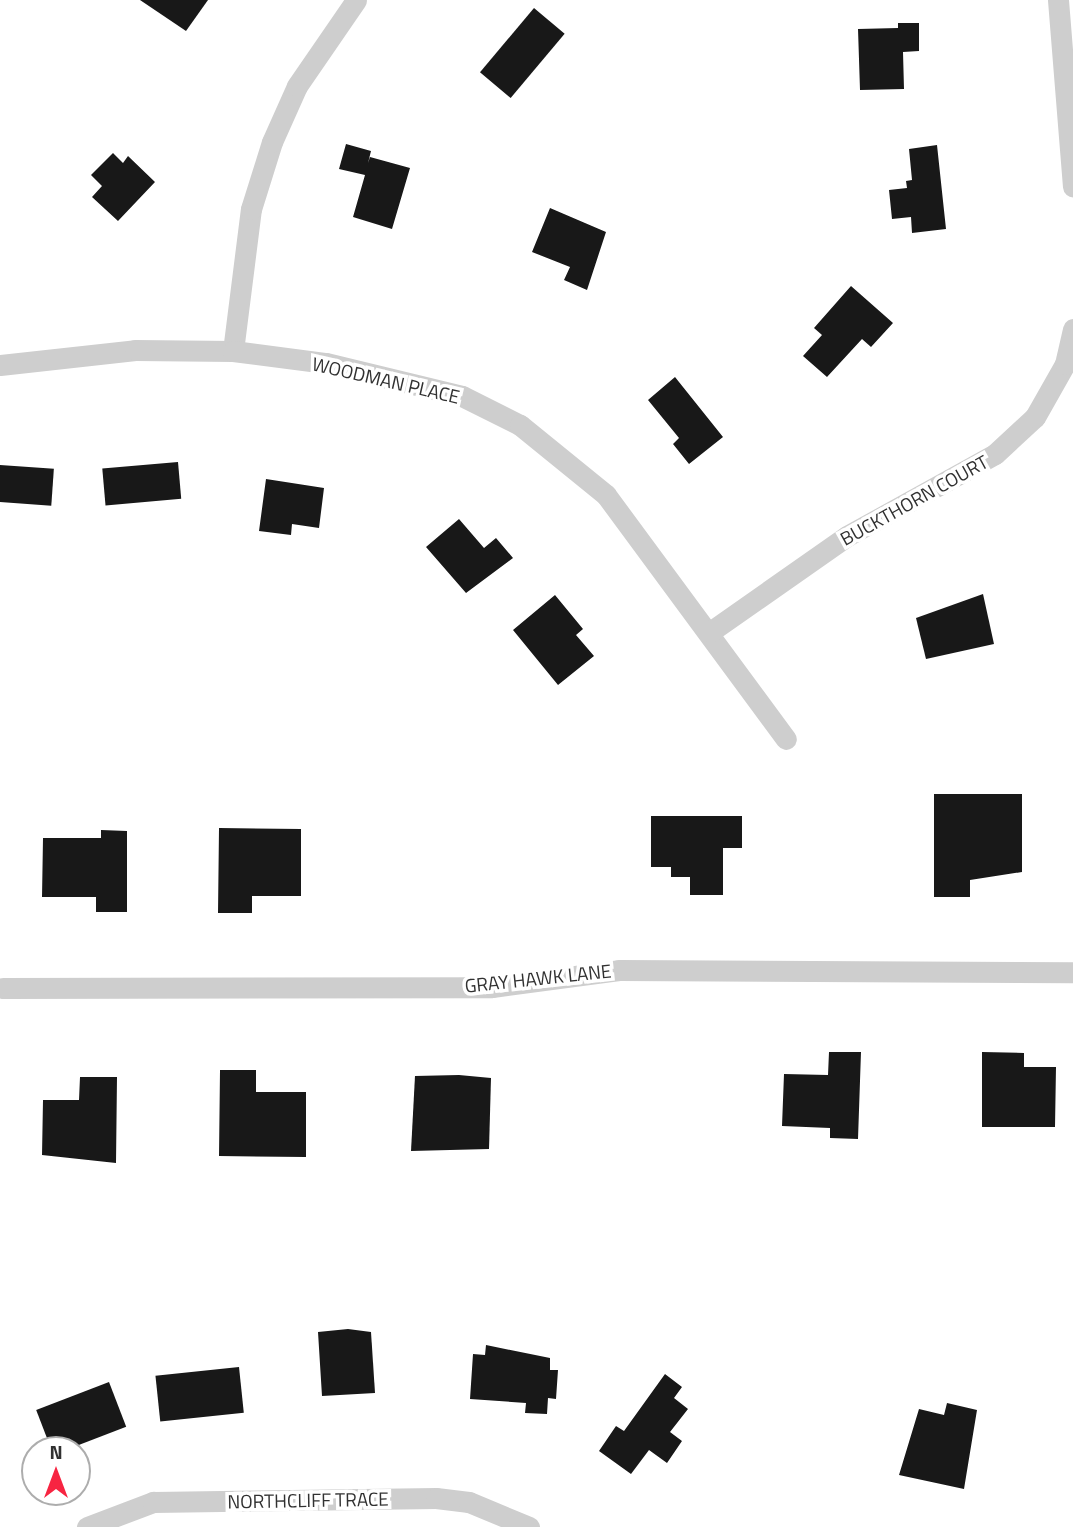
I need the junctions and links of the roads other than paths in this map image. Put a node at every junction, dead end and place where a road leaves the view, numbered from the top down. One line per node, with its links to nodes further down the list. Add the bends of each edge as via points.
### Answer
1 (356, 0): 5 (street, via 297,86 272,142 251,209)
2 (1059, 0): 3 (street)
3 (1073, 186)
4 (1073, 330): 7 (street, BUCKTHORN COURT, via 1065,364 1035,417 995,454 847,536)
5 (233, 351): 6 (street, WOODMAN PLACE, via 135,350); 7 (street, WOODMAN PLACE, via 326,363 462,396 520,425 606,495)
6 (0, 365)
7 (710, 632): 8 (street, WOODMAN PLACE)
8 (786, 739)
9 (1073, 972): 10 (street, GRAY HAWK LANE, via 619,970 492,987)
10 (3, 988)
11 (87, 1527): 12 (street, NORTHCLIFF TRACE, via 153,1502 436,1498 480,1505)
12 (528, 1527)

